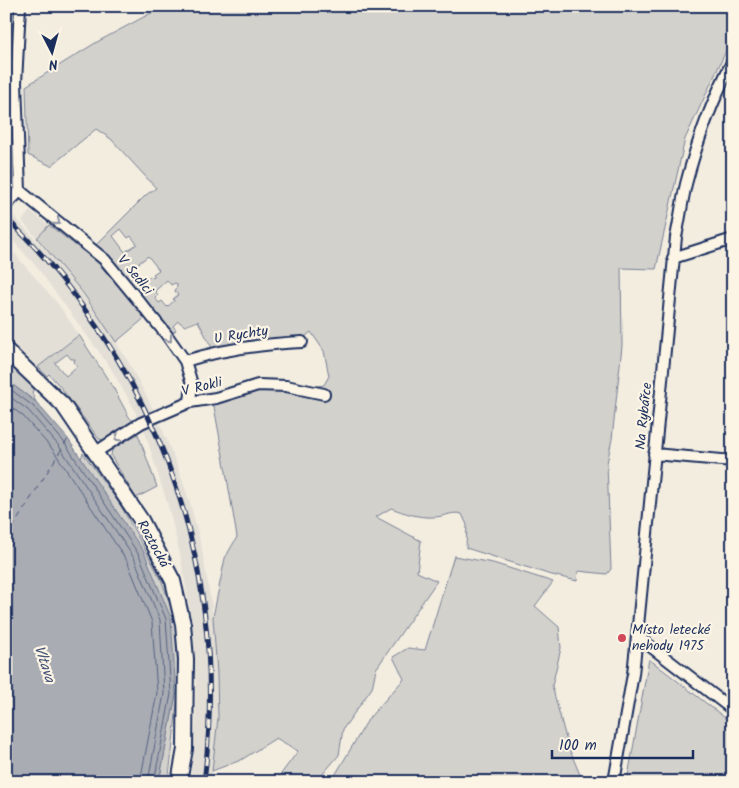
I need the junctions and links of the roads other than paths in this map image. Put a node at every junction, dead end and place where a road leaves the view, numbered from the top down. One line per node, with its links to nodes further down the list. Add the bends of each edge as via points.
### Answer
1 (20, 6): 4 (street)
2 (733, 60): 8 (street, Na Rybářce, via 716,94 686,184)
3 (6, 76): 4 (street)
4 (16, 83): 5 (street)
5 (20, 191): 6 (street); 11 (street, V Sedlci, one-way to 11, via 105,260)
6 (6, 204)
7 (733, 239): 8 (street)
8 (673, 258): 15 (street, Na Rybářce)
9 (302, 342): 11 (street, U Rychty, via 217,351)
10 (6, 350): 14 (main road, Roztocká, via 63,405)
11 (184, 361): 13 (street, V Sedlci, via 192,384)
12 (324, 394): 13 (street, V Rokli, via 286,386 258,386)
13 (190, 402): 14 (street, V Rokli, one-way to 14, via 140,423)
14 (96, 452): 19 (main road, Roztocká, via 141,520 173,581 179,601 186,659 185,749)
15 (654, 454): 16 (street); 17 (street, Na Rybářce)
16 (733, 461)
17 (638, 636): 18 (street); 20 (street, Na Rybářce)
18 (733, 710)
19 (179, 782)
20 (614, 782)

